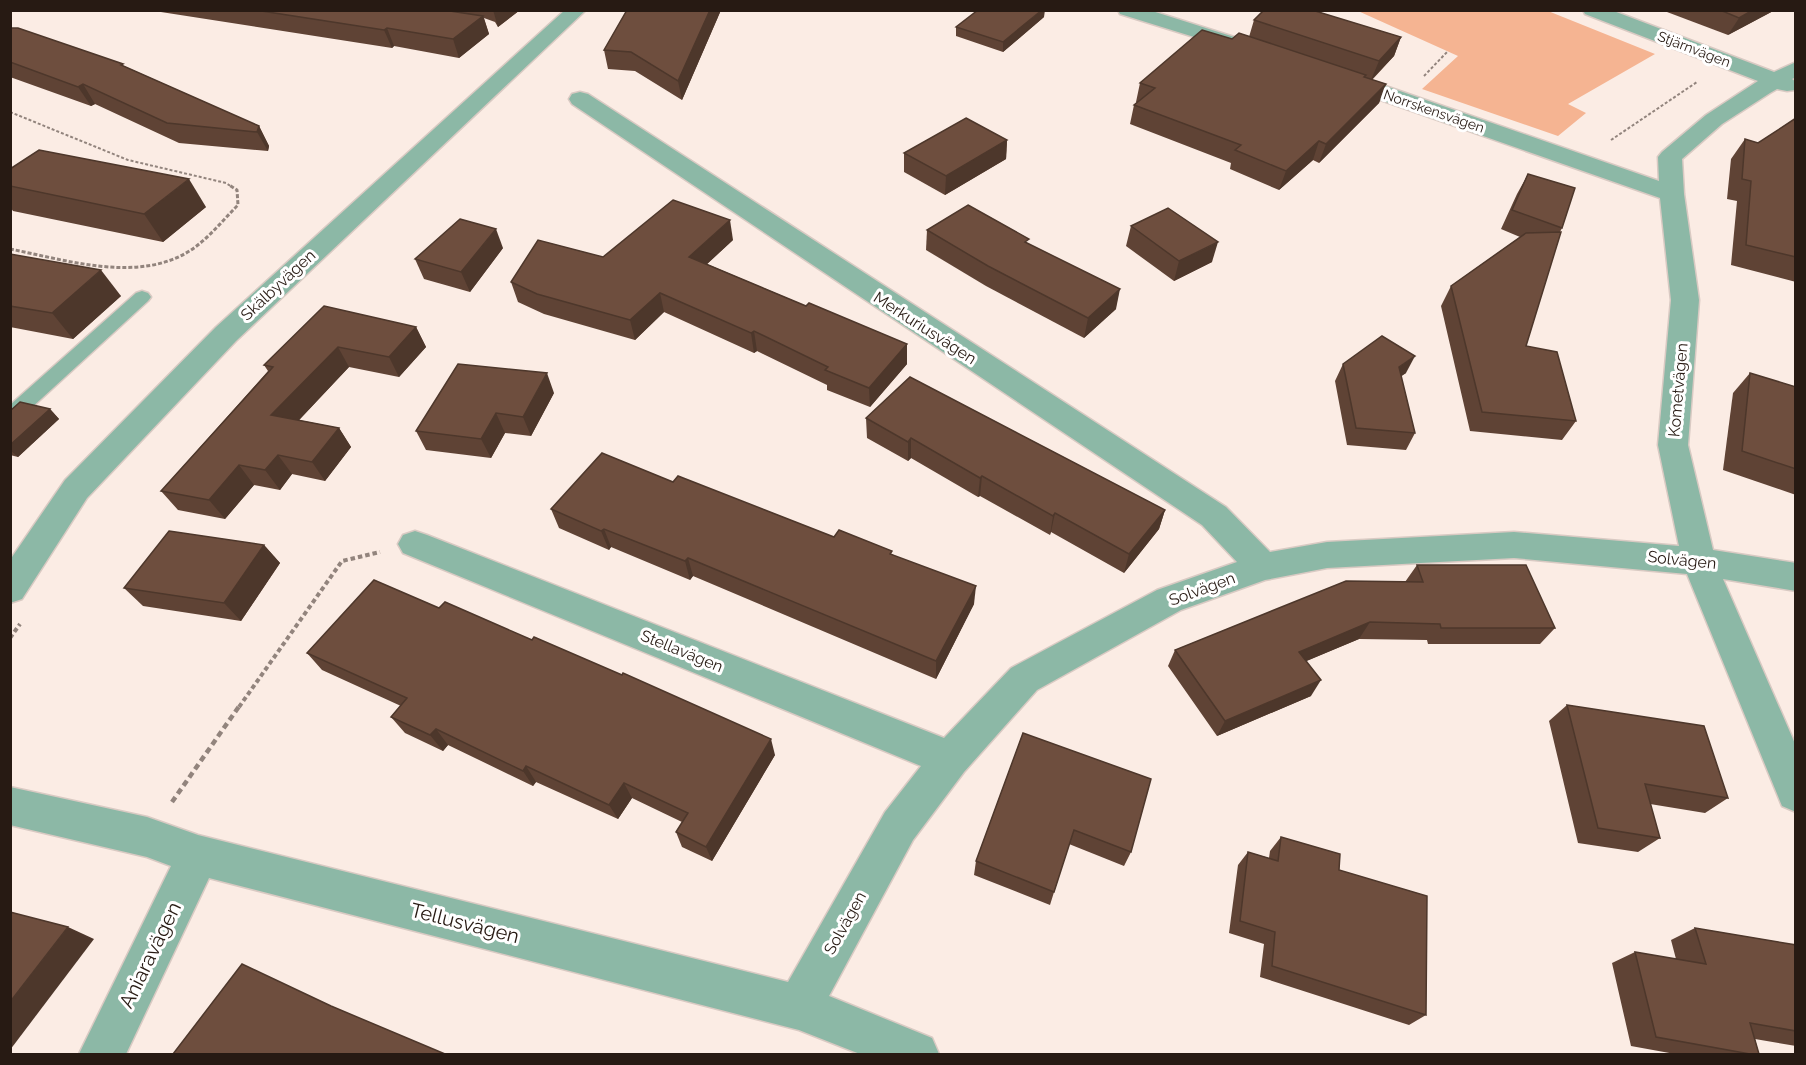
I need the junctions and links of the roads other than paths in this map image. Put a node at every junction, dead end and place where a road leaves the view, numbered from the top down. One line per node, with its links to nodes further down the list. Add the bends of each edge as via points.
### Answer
1 (577, 10): 15 (street, Skälbyvägen, via 226,334 76,489)
2 (1126, 10): 4 (street)
3 (1592, 10): 6 (street, Stjärnvägen)
4 (1262, 52)
5 (1318, 70): 8 (street, Norrskensvägen)
6 (1789, 79): 8 (street, Kometvägen, via 1764,85 1695,132 1670,156)
7 (580, 99): 13 (street, Merkuriusvägen, via 1214,516)
8 (1672, 194): 12 (street, Kometvägen, via 1685,300 1673,445)
9 (142, 297): 10 (lane)
10 (10, 416)
11 (415, 544): 16 (street, Stellavägen)
12 (1699, 561): 13 (street, Solvägen, via 1514,545 1327,555); 14 (street, Solvägen); 17 (street, Kometvägen)
13 (1263, 567): 16 (street, Solvägen, via 1169,600 1024,679)
14 (1796, 577)
15 (10, 589)
16 (950, 759): 20 (street, Solvägen, via 899,826)
17 (1796, 793)
18 (10, 806): 19 (street, Tellusvägen, via 147,837)
19 (198, 855): 20 (street, Tellusvägen); 21 (street, Aniaravägen)
20 (799, 1007): 22 (street, Tellusvägen)
21 (102, 1054)
22 (915, 1054)

